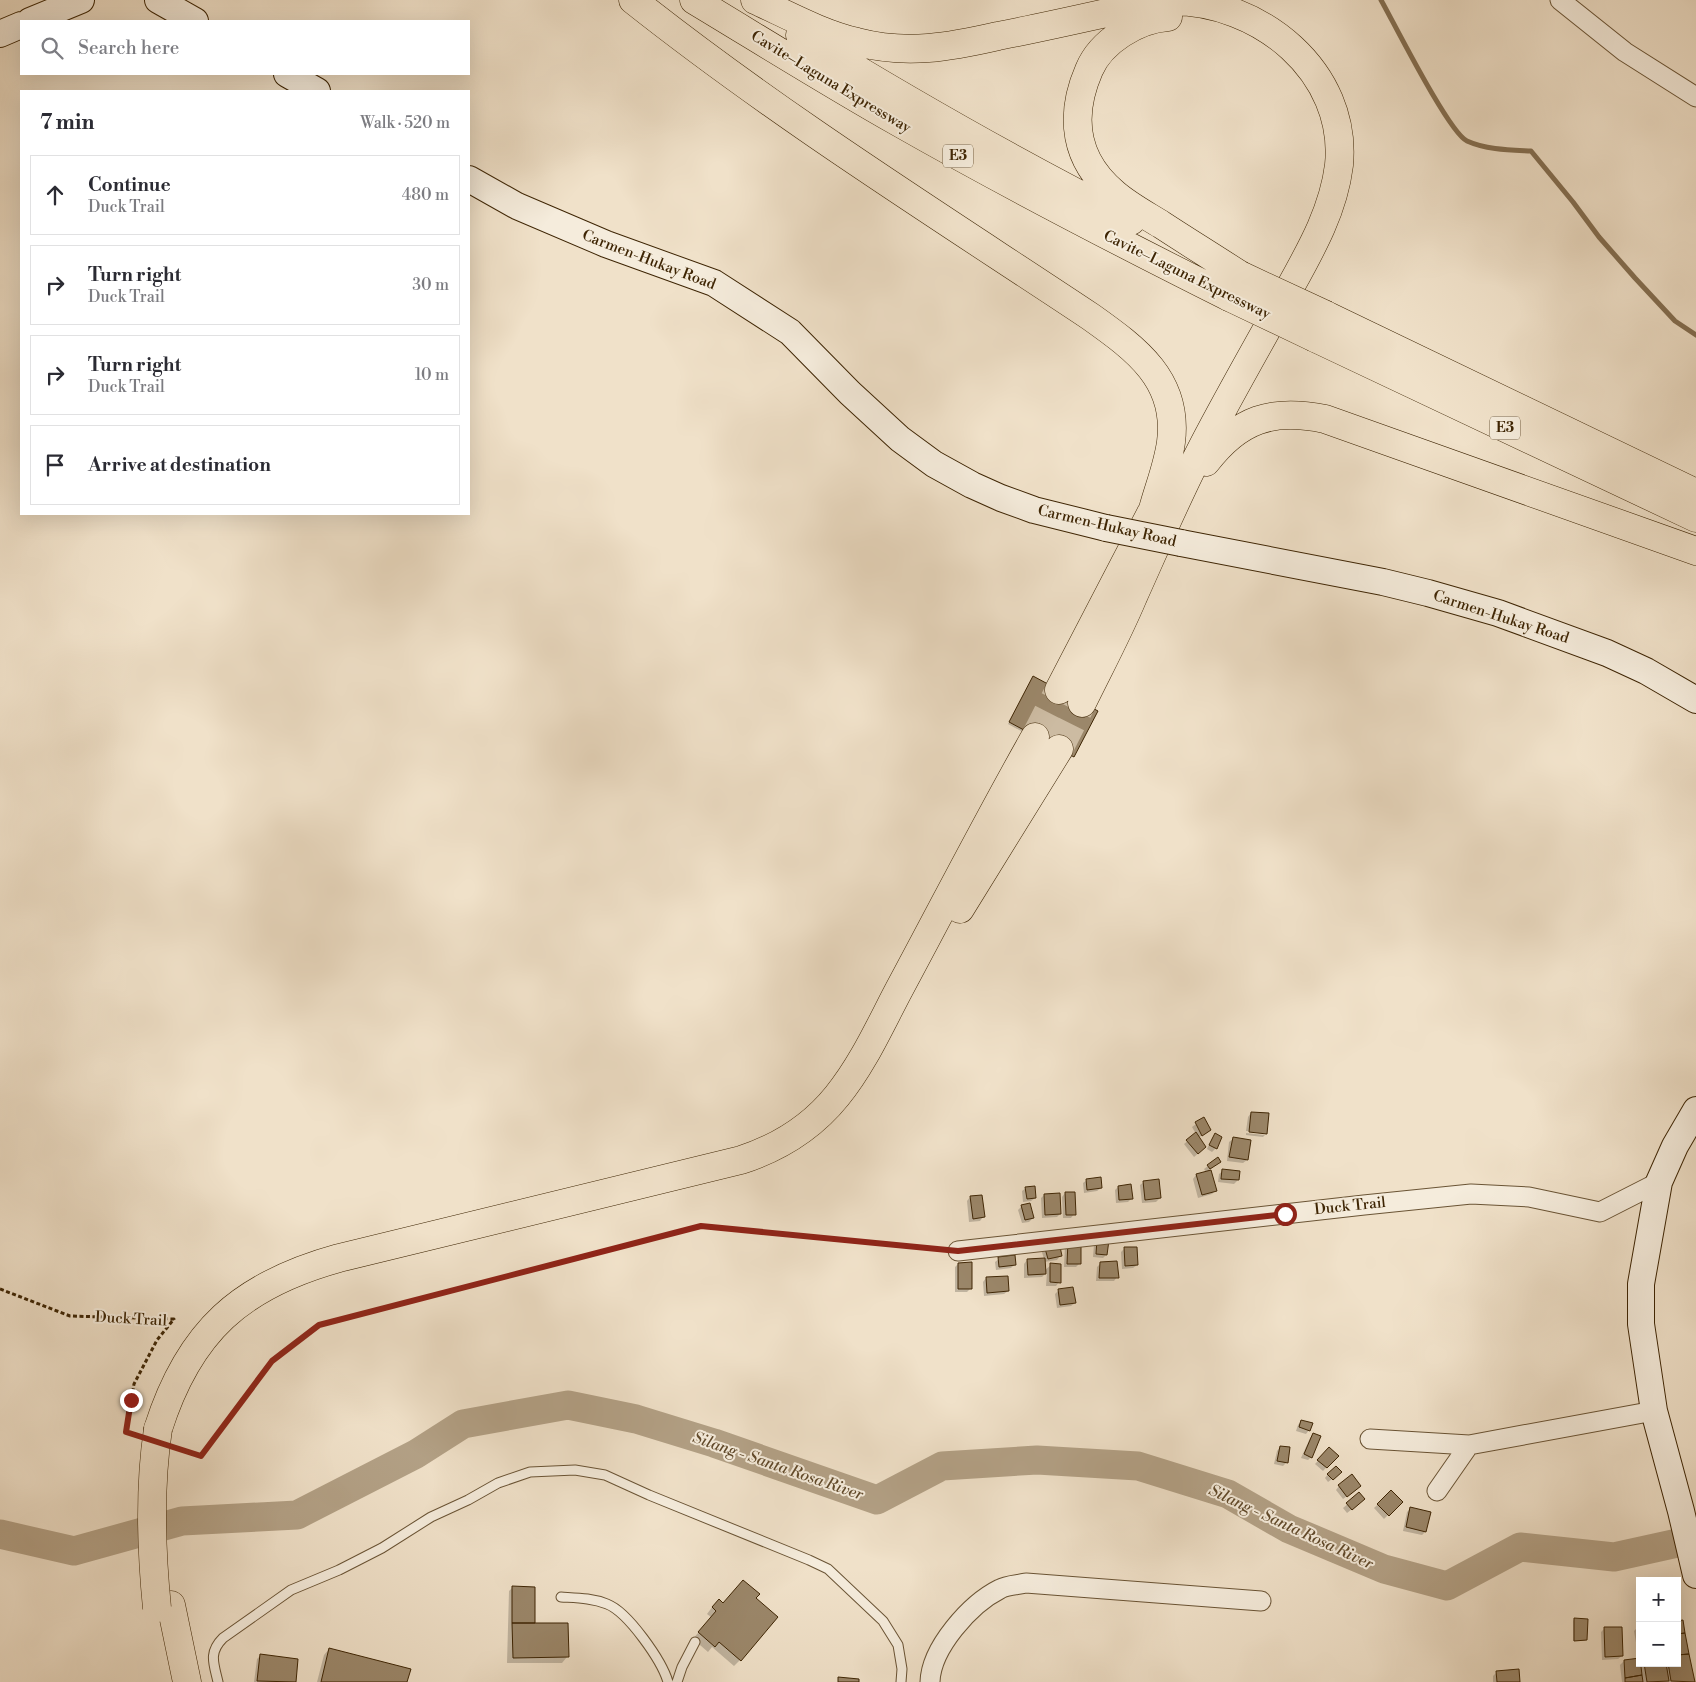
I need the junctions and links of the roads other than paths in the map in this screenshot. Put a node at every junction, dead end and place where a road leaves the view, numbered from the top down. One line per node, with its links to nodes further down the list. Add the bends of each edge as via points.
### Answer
1 (81, 0): 8 (street)
2 (158, 0): 9 (street)
3 (633, 0): 19 (highway, via 796,121 1091,317 1145,360 1162,384 1171,414)
4 (694, 0): 16 (highway, Cavite–Laguna Expressway / E3, via 897,122 1112,238)
5 (742, 0): 16 (highway, Cavite–Laguna Expressway / E3, via 907,100 1089,200)
6 (756, 0): 19 (highway, via 857,42 922,49 973,42 1156,3 1192,0 1215,3 1256,18 1276,31 1306,61 1329,99 1339,143 1332,200 1308,253 1204,445)
7 (1560, 0): 14 (street, via 1625,52)
8 (32, 20)
9 (193, 20)
10 (20, 25): 11 (street)
11 (0, 34)
12 (289, 75): 13 (street)
13 (315, 90)
14 (1696, 96)
15 (470, 179): 23 (street, Carmen-Hukay Road, bridge, via 517,206 570,229 714,283 790,332 900,439 934,464 1001,498 1051,515 1106,528 1383,582 1498,613 1607,653)
16 (1234, 286): 17 (highway, Cavite–Laguna Expressway / E3, bridge); 19 (highway, via 1115,194 1086,157 1077,127 1081,88 1091,64 1104,48 1140,24 1188,15 1234,24 1257,36 1292,67 1307,89 1316,111 1322,157 1312,208)
17 (1320, 326): 18 (highway, Cavite–Laguna Expressway / E3); 20 (highway, Cavite–Laguna Expressway / E3)
18 (1696, 493)
19 (1161, 512): 21 (highway, via 1212,454 1238,430 1269,417 1303,414 1334,422); 22 (highway, via 1132,601)
20 (1696, 518)
21 (1696, 551)
22 (1071, 696)
23 (1696, 700)
24 (1035, 737): 30 (highway, via 860,1060 837,1096 809,1124 775,1147 741,1160 339,1258 284,1277 248,1297 206,1333 172,1388)
25 (1059, 749): 30 (highway, via 949,928 863,1086 838,1118 811,1142 781,1162 750,1174 331,1277 278,1296 256,1309 221,1339)
26 (1696, 1110): 27 (street)
27 (1659, 1182): 28 (street, Duck Trail, via 1600,1212 1529,1197 1471,1194); 29 (street, via 1641,1284 1641,1324)
28 (958, 1251)
29 (1654, 1411): 32 (street); 34 (street)
30 (162, 1436): 37 (highway, via 167,1479)
31 (1370, 1440): 32 (street)
32 (1469, 1445): 33 (street)
33 (1437, 1491)
34 (1696, 1575)
35 (561, 1597): 42 (lane, via 609,1604 625,1617 665,1671)
36 (1261, 1601): 45 (street, via 1026,1583 1002,1588 981,1600 965,1615 936,1657)
37 (164, 1606): 39 (highway); 40 (highway)
38 (695, 1642): 43 (lane)
39 (173, 1682)
40 (187, 1682)
41 (218, 1682): 44 (lane, via 213,1658 216,1645 291,1590 382,1548 430,1517 498,1483 530,1472 574,1470 605,1475 828,1569 883,1621 898,1645)
42 (668, 1682)
43 (677, 1682)
44 (901, 1682)
45 (930, 1682)

